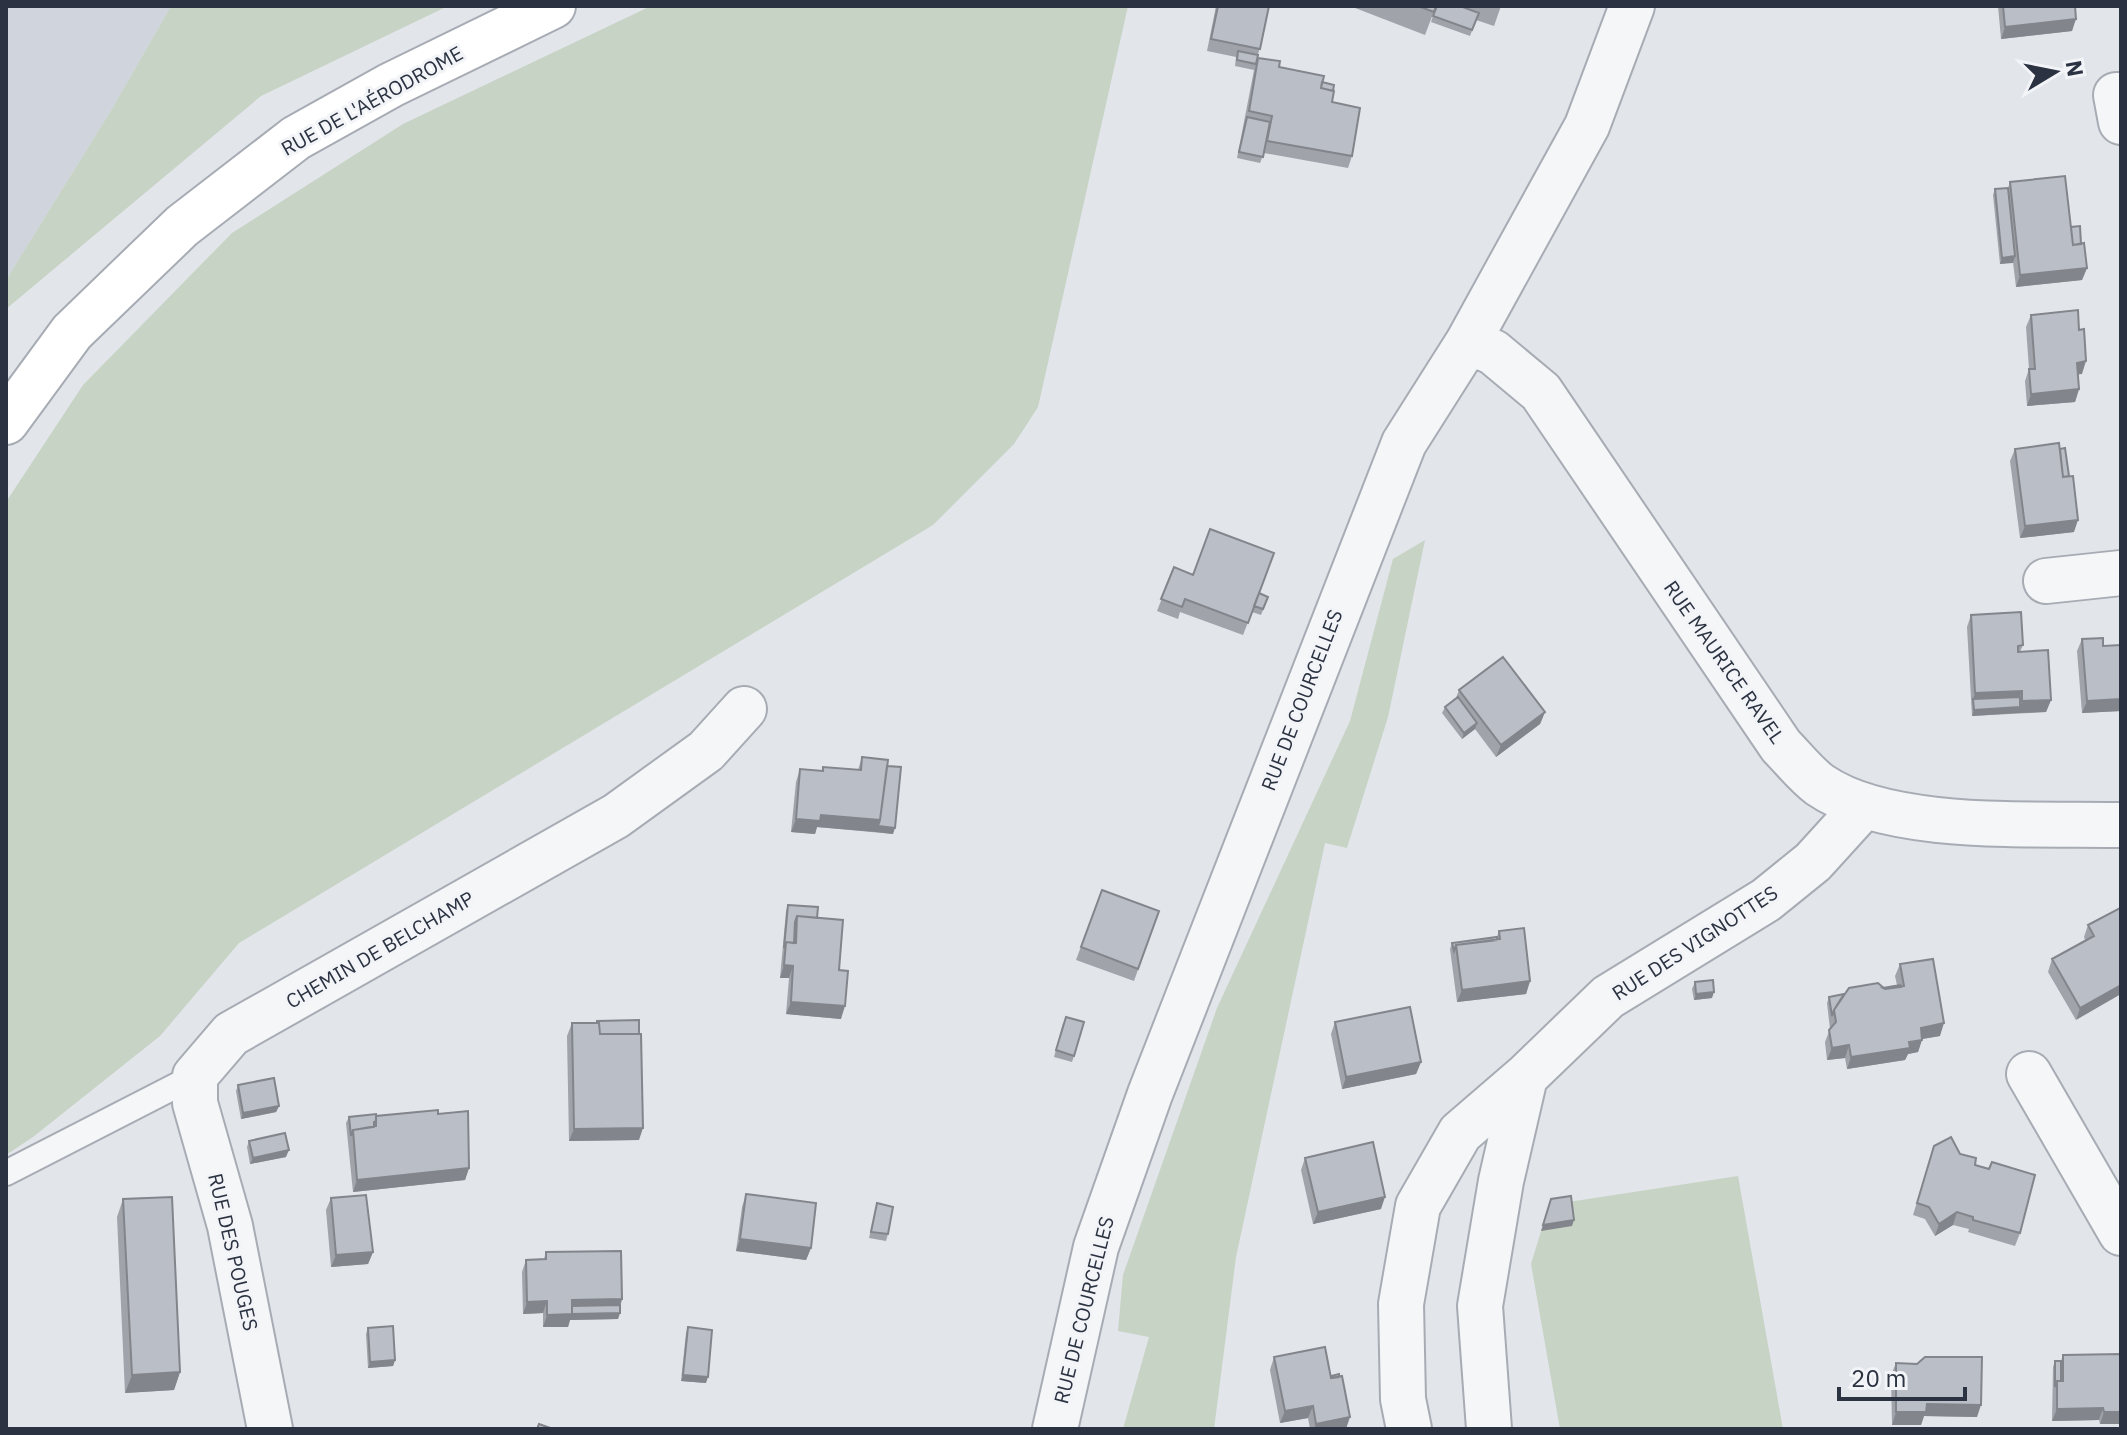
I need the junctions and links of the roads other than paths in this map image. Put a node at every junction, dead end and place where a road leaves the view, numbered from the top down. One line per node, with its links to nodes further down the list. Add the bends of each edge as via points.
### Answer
1 (553, 6): 6 (street, RUE DE L'AÉRODROME, via 296,138 182,226 72,332)
2 (1632, 6): 5 (street, RUE DE COURCELLES, via 1587,126)
3 (2121, 95): 4 (street, via 2116,95)
4 (2121, 122)
5 (1468, 342): 10 (street, RUE MAURICE RAVEL, via 1493,352 1541,392 1781,746 1819,784); 18 (street, RUE DE COURCELLES, via 1404,443 1150,1094 1096,1247)
6 (6, 422)
7 (2121, 573): 8 (street)
8 (2046, 581)
9 (744, 709): 13 (street, CHEMIN DE BELCHAMP, via 706,751 616,816 231,1034)
10 (1863, 807): 11 (street, RUE MAURICE RAVEL, via 1939,821); 14 (street, RUE DES VIGNOTTES, via 1813,862 1766,900 1608,997)
11 (2121, 825)
12 (2029, 1074): 16 (street)
13 (195, 1076): 15 (lane, CHEMIN DE BELCHAMP); 17 (street, RUE DES POUGES, via 195,1103 230,1226)
14 (1525, 1077): 19 (street, RUE DES VIGNOTTES, via 1460,1133 1418,1206 1401,1304 1403,1399); 20 (street, via 1480,1306)
15 (6, 1173)
16 (2121, 1233)
17 (270, 1429)
18 (1055, 1429)
19 (1409, 1429)
20 (1489, 1429)

